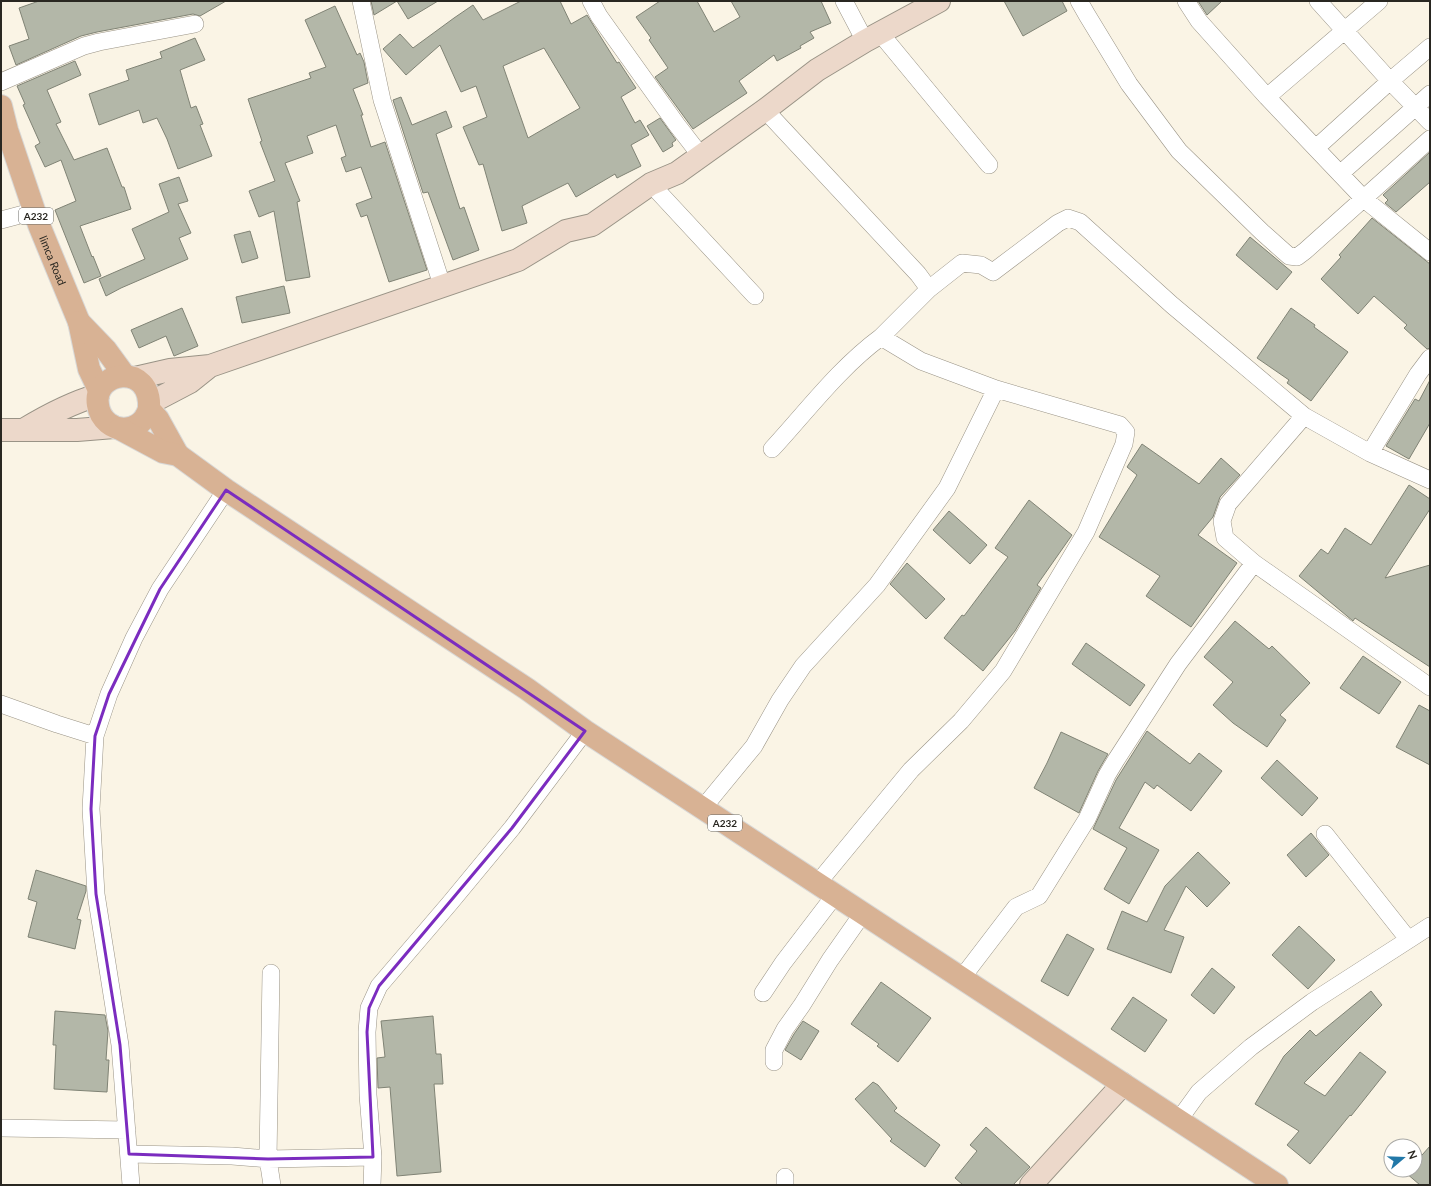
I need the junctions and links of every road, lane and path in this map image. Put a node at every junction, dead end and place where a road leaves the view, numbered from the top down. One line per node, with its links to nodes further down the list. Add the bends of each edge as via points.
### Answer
1 (361, 1): 32 (street, via 382,100)
2 (591, 1): 24 (street, via 598,16)
3 (844, 1): 11 (street)
4 (939, 1): 11 (main road)
5 (1079, 1): 28 (street, via 1129,84 1179,151 1289,256 1297,257 1305,251)
6 (1186, 1): 16 (street, via 1199,21)
7 (1318, 1): 10 (street)
8 (1379, 1): 10 (street)
9 (195, 24): 14 (street, via 84,46)
10 (1346, 30): 13 (street); 16 (street)
11 (873, 37): 19 (main road, via 817,70); 25 (street)
12 (1430, 47): 13 (street)
13 (1390, 81): 18 (street); 23 (street)
14 (1, 82)
15 (1430, 94): 18 (street)
16 (1267, 97): 23 (street)
17 (1, 106): 21 (main road, limca Road / A232)
18 (1416, 107): 20 (street); 26 (street)
19 (765, 110): 24 (main road); 33 (street, via 918,274)
20 (1430, 122)
21 (4, 131): 29 (main road, limca Road / A232)
22 (1430, 139): 28 (street)
23 (1316, 148): 26 (street)
24 (701, 156): 27 (main road, via 677,173)
25 (989, 165)
26 (1340, 173): 28 (street)
27 (651, 184): 32 (main road, via 592,225 566,230 518,260); 34 (street)
28 (1364, 199): 31 (street)
29 (35, 211): 30 (street); 35 (main road, limca Road / A232)
30 (1, 220)
31 (1428, 247)
32 (442, 286): 38 (main road)
33 (929, 289): 36 (street); 43 (street, via 962,263 981,265 993,272 1058,223 1068,218 1080,222 1178,310)
34 (755, 296)
35 (79, 322): 39 (main road, limca Road / A232); 41 (main road, limca Road / A232, via 89,369)
36 (881, 337): 40 (street, via 921,361); 47 (street, via 847,367)
37 (1430, 358): 48 (street)
38 (210, 366): 39 (main road); 42 (main road, via 190,382)
39 (130, 377): 41 (main road, via 116,377 107,382); 42 (main road, via 142,383 147,391)
40 (996, 389): 57 (street, via 947,488 877,585 803,666 754,746); 59 (street, via 1120,425 1126,432 1124,444 1086,532 1003,670 961,721 911,770)
41 (98, 393): 44 (main road, via 99,411 104,420); 46 (main road, via 52,412)
42 (149, 406): 44 (main road, via 144,419 138,425); 49 (main road, A232)
43 (1304, 416): 48 (street); 52 (street, via 1228,504 1222,522 1225,538)
44 (117, 428): 46 (main road); 49 (main road, A232, via 163,452)
45 (1, 430): 46 (main road)
46 (22, 430)
47 (772, 449)
48 (1370, 453): 50 (street)
49 (178, 455): 51 (main road, A232)
50 (1430, 480)
51 (226, 490): 55 (main road, A232); 56 (street, via 160,589 134,638 109,694)
52 (1254, 563): 53 (street); 64 (street, via 1178,664 1107,775 1087,819 1039,896 1016,907)
53 (1430, 687)
54 (1, 704): 56 (street)
55 (585, 731): 57 (main road, A232); 72 (street, via 512,828 379,986 369,1008 367,1032 368,1095)
56 (96, 736): 70 (street, via 91,809 96,894 120,1045)
57 (703, 808): 59 (main road, A232)
58 (1325, 834): 62 (street)
59 (826, 889): 60 (main road, A232); 65 (street, via 816,921)
60 (863, 913): 64 (main road, A232); 66 (street, via 785,1029 774,1050)
61 (1430, 926): 62 (street)
62 (1408, 940): 68 (street, via 1312,1002 1251,1047 1199,1092)
63 (271, 973): 73 (street)
64 (961, 979): 67 (main road, A232)
65 (763, 993)
66 (774, 1062)
67 (1123, 1084): 68 (main road, A232); 77 (main road)
68 (1178, 1121): 78 (main road, A232)
69 (1, 1128): 70 (street)
70 (127, 1130): 71 (street)
71 (129, 1154): 73 (street); 74 (street)
72 (373, 1157): 73 (street); 76 (street)
73 (268, 1159): 75 (street)
74 (132, 1185)
75 (272, 1185)
76 (372, 1185)
77 (1031, 1185)
78 (1277, 1185)

